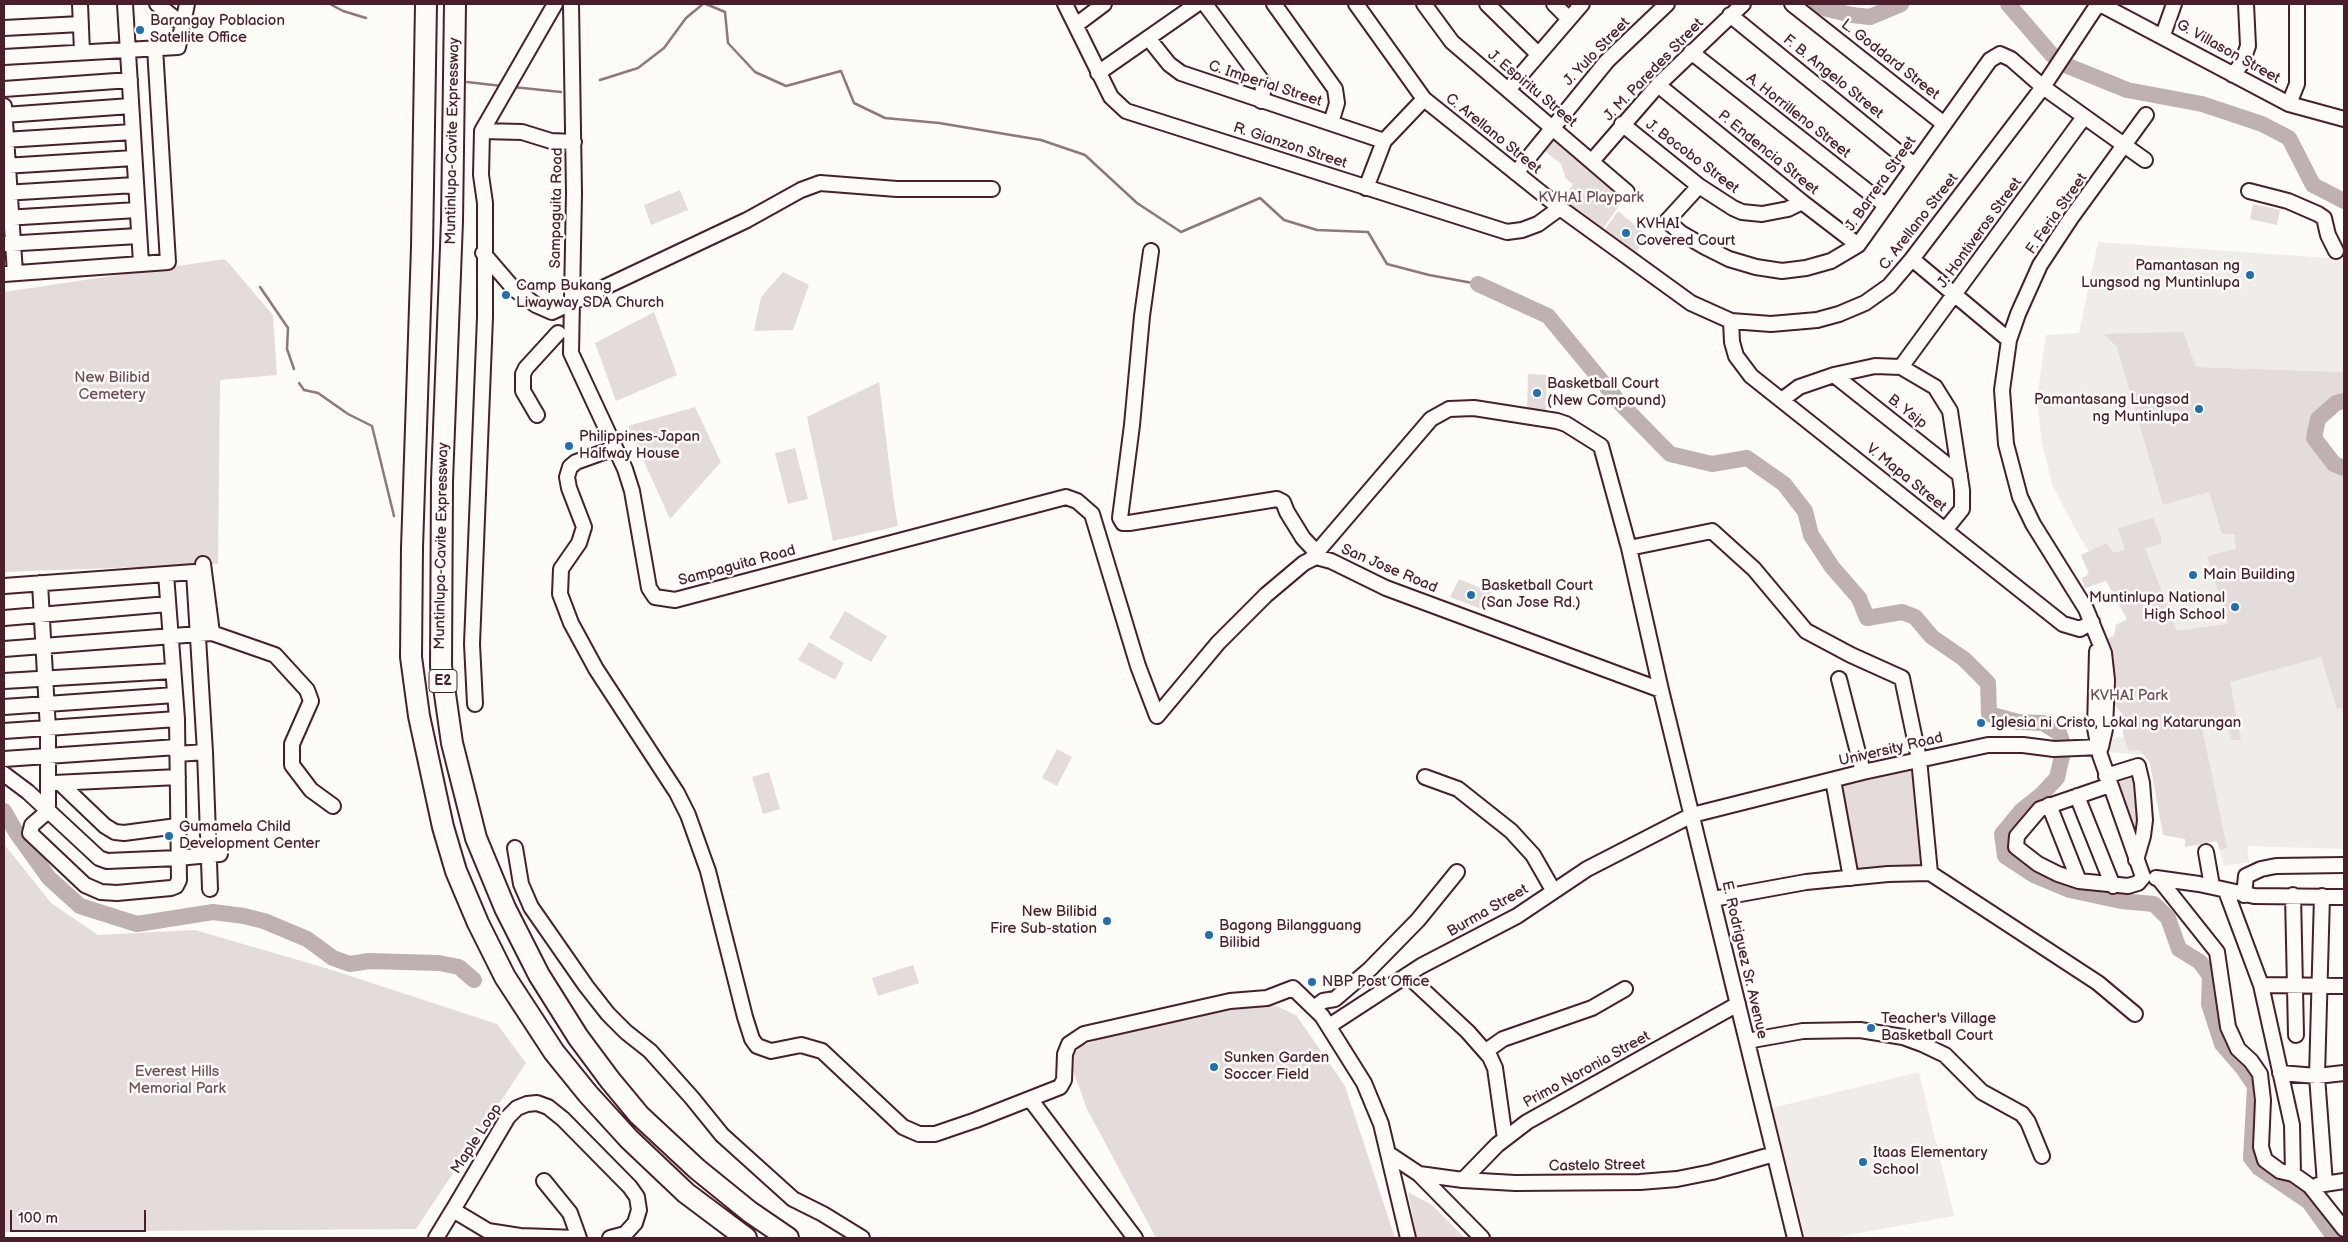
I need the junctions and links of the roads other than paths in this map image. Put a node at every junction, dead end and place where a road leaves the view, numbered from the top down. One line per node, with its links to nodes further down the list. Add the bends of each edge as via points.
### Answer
1 (80, 4): 28 (street)
2 (126, 4): 35 (street)
3 (156, 4): 29 (street)
4 (187, 4): 29 (street)
5 (426, 4): 207 (highway, Muntinlupa-Cavite Expressway / E2, via 412,657 419,716 442,827 478,923 505,977 554,1052 629,1139 686,1193)
6 (455, 4): 208 (highway, Muntinlupa-Cavite Expressway / E2, via 452,221 442,481 441,666 452,743 468,810 505,908 539,975 610,1080 639,1115 697,1169)
7 (555, 4): 60 (street)
8 (1065, 4): 30 (street, R. Gianzon Street)
9 (1104, 4): 30 (street)
10 (1197, 4): 33 (street)
11 (1205, 4): 48 (street, via 1262,81)
12 (1274, 4): 56 (street, via 1335,90 1337,103)
13 (1356, 4): 47 (street, C. Arellano Street)
14 (1424, 4): 46 (street, J. Espiritu Street, via 1452,42)
15 (1487, 4): 38 (street)
16 (1554, 4): 27 (street)
17 (1582, 4): 27 (street)
18 (1668, 4): 59 (street, J. Yulo Street, via 1607,61)
19 (1743, 4): 26 (street, J. M. Paredes Street)
20 (1792, 4): 58 (street, L. Goddard Street)
21 (2099, 4): 32 (street, G. Villason Street); 44 (street, C. Arellano Street)
22 (2174, 4): 32 (street)
23 (2246, 4): 41 (street, via 2248,46)
24 (2297, 4): 49 (street, via 2297,84)
25 (570, 7): 64 (street, Sampaguita Road)
26 (1730, 15): 37 (street, J. M. Paredes Street); 69 (street, F. B. Angelo Street)
27 (1568, 18): 38 (street)
28 (81, 24): 31 (street); 36 (street)
29 (182, 24): 34 (street, via 178,47)
30 (1076, 25): 40 (street, R. Gianzon Street)
31 (4, 28)
32 (2163, 36): 41 (street, G. Villason Street)
33 (1149, 39): 40 (street); 48 (street, C. Imperial Street, via 1169,64 1181,73)
34 (156, 48): 35 (street); 91 (street, via 170,259 165,263)
35 (128, 50): 36 (street); 42 (street)
36 (82, 52): 39 (street)
37 (1692, 52): 43 (street, J. M. Paredes Street); 80 (street, A. Horrilleno Street)
38 (1538, 54): 46 (street)
39 (4, 57)
40 (1098, 73): 74 (street, R. Gianzon Street, via 1111,97 1126,111)
41 (2233, 75): 49 (street, G. Villason Street)
42 (130, 80): 45 (street); 50 (street)
43 (1658, 85): 57 (street, J. M. Paredes Street); 79 (street, P. Endencia Street)
44 (2043, 87): 54 (street); 58 (street, J. Barrera Street, via 2011,59 2000,54 1990,60); 90 (street, C. Arellano Street)
45 (4, 89)
46 (1508, 90): 59 (street, J. Espiritu Street)
47 (1424, 99): 63 (street); 71 (street, C. Arellano Street)
48 (1262, 101): 56 (street, C. Imperial Street)
49 (2289, 104): 55 (street, G. Villason Street)
50 (131, 106): 52 (street); 61 (street)
51 (4, 109): 52 (street)
52 (4, 115): 62 (street)
53 (2146, 115): 65 (street, F. Feria Street)
54 (2084, 117): 65 (street); 93 (street, J. Hontiveros Street)
55 (2344, 119)
56 (1331, 124): 63 (street, C. Imperial Street)
57 (1622, 124): 68 (street, J. M. Paredes Street); 73 (street, J. Bocobo Street)
58 (1944, 124): 69 (street, J. Barrera Street)
59 (1553, 127): 68 (street, J. Espiritu Street); 71 (street, J. Yulo Street)
60 (482, 131): 64 (street, via 522,132); 87 (street, via 484,192)
61 (133, 132): 62 (street); 66 (street)
62 (4, 140): 70 (street)
63 (1384, 141): 74 (street)
64 (574, 142): 94 (street, Sampaguita Road)
65 (2126, 146): 67 (street); 98 (street, F. Feria Street, via 2040,265)
66 (134, 158): 70 (street); 72 (street)
67 (2145, 160)
68 (1592, 161): 77 (street, J. Espiritu Street)
69 (1914, 165): 80 (street, J. Barrera Street)
70 (6, 166): 78 (street)
71 (1516, 173): 81 (street, C. Arellano Street)
72 (135, 185): 78 (street); 82 (street)
73 (1699, 186): 79 (street, J. Bocobo Street, via 1733,208 1752,213 1788,209); 86 (street, J. Barrera Street, via 1667,221 1681,233 1729,259 1782,271 1831,261)
74 (1366, 188): 81 (street, R. Gianzon Street, via 1507,232 1538,224)
75 (992, 189): 94 (street, via 897,189 820,183)
76 (2249, 191): 89 (street, via 2288,201 2324,218)
77 (1627, 192)
78 (7, 193): 83 (street)
79 (1802, 202): 86 (street, P. Endencia Street)
80 (1885, 205): 86 (street, J. Barrera Street)
81 (1560, 208): 96 (street, C. Arellano Street, via 1691,303)
82 (137, 210): 83 (street); 84 (street)
83 (8, 218): 85 (street)
84 (138, 236): 85 (street); 91 (street)
85 (9, 243): 92 (street)
86 (1858, 245)
87 (481, 250): 95 (street, via 514,288 536,305); 127 (street, via 485,318 472,644)
88 (1152, 251): 107 (street, via 1120,518 1123,523 1129,523 1276,499 1283,502)
89 (2336, 251)
90 (1912, 259): 93 (street); 96 (street, C. Arellano Street, via 1889,286 1865,303 1839,314 1793,324)
91 (141, 263): 92 (street)
92 (9, 274)
93 (1954, 294): 98 (street); 99 (street, J. Hontiveros Street)
94 (571, 304): 95 (street); 97 (street, Sampaguita Road)
95 (552, 312): 97 (street)
96 (1731, 321): 101 (street, V. Mapa Street, via 1732,342 1742,367)
97 (564, 335): 102 (street, via 523,374 523,391); 103 (street, Sampaguita Road)
98 (2010, 340): 115 (street, F. Feria Street, via 2002,390 2010,463 2020,497 2033,524 2057,559)
99 (1901, 367): 100 (street, via 1875,366); 104 (street, via 1935,387 1950,411)
100 (1834, 375): 101 (street, via 1799,387); 104 (street, B. Ysip)
101 (1783, 400): 105 (street, V. Mapa Street)
102 (537, 415)
103 (615, 448): 107 (street, Sampaguita Road, via 632,490 649,588 655,597 668,600 1058,498 1072,498 1092,514 1138,666 1158,716 1218,643 1266,595); 190 (street, via 570,467 567,476 569,488 584,527 579,543 561,569 560,594 571,623 596,669 688,815 708,871 752,1038 762,1049 771,1051 802,1045 822,1051 891,1118 919,1134 945,1131)
104 (1960, 475): 105 (street, via 1962,509)
105 (1946, 530): 115 (street, V. Mapa Street, via 2063,624 2080,628)
106 (1629, 548): 107 (street, E. Rodriguez Sr. Avenue, via 1604,450 1598,442 1556,421 1474,408 1449,409 1431,419); 125 (street, E. Rodriguez Sr. Avenue); 138 (street, via 1708,531 1715,533 1754,569 1806,631 1902,678)
107 (1314, 556): 125 (street, San Jose Road, via 1386,588)
108 (204, 564): 117 (street)
109 (166, 574): 110 (street); 112 (street); 116 (street, via 194,572)
110 (40, 584): 111 (street); 113 (street)
111 (4, 586)
112 (168, 604): 113 (street); 118 (street)
113 (42, 615): 114 (street); 119 (street)
114 (4, 618)
115 (2092, 622): 133 (street, F. Feria Street, via 2104,653 2106,670 2104,729)
116 (196, 633): 117 (street); 118 (street); 135 (street)
117 (212, 633): 147 (street, via 275,655 306,690 311,701 292,744 292,765 311,790)
118 (170, 635): 119 (street); 121 (street)
119 (42, 647): 120 (street); 122 (street)
120 (4, 648)
121 (173, 671): 122 (street); 126 (street)
122 (46, 678): 124 (street); 128 (street)
123 (1839, 679): 139 (street)
124 (4, 682)
125 (1661, 690): 150 (street, E. Rodriguez Sr. Avenue)
126 (175, 695): 128 (street); 130 (street)
127 (475, 704)
128 (47, 705): 129 (street); 131 (street)
129 (4, 707)
130 (177, 719): 131 (street); 134 (street)
131 (48, 730): 132 (street); 136 (street)
132 (4, 731)
133 (2100, 747): 138 (street, University Road, via 2054,749 1988,745); 144 (street)
134 (177, 750): 135 (street); 136 (street); 141 (street)
135 (205, 752): 154 (street)
136 (48, 757): 137 (street); 145 (street)
137 (4, 758)
138 (1919, 759): 139 (street, University Road); 159 (street)
139 (1863, 772): 143 (street, University Road)
140 (4, 774): 149 (street)
141 (178, 777): 145 (street); 151 (street)
142 (1425, 777): 167 (street, via 1458,789 1511,831 1533,855)
143 (1833, 780): 150 (street, University Road); 160 (street)
144 (2108, 780): 146 (street); 156 (street); 156 (street, via 2138,766 2145,820)
145 (54, 783): 149 (street); 151 (street, via 115,832)
146 (2077, 796): 148 (street); 164 (street)
147 (333, 806)
148 (2049, 806): 163 (street); 163 (street, via 2034,814 2017,836 2016,847 2038,864)
149 (47, 812): 155 (street, via 99,858 107,861); 155 (street, via 32,825 30,835 94,890 118,893 174,888 179,880)
150 (1692, 815): 167 (street, Burma Street); 173 (street, E. Rodriguez Sr. Avenue)
151 (177, 826): 155 (street)
152 (515, 848): 209 (street, via 521,884 530,907 608,1014 650,1051 722,1135 792,1199)
153 (2206, 852): 165 (street)
154 (214, 855): 155 (street); 166 (street)
155 (178, 858)
156 (2136, 860): 161 (street)
157 (2344, 865): 169 (street, via 2261,869 2246,876)
158 (1457, 872): 181 (street, via 1418,920 1370,969 1335,999 1323,1001)
159 (1930, 873): 160 (street); 182 (street, via 2098,983)
160 (1851, 878): 173 (street, via 1806,882)
161 (2143, 878): 162 (street); 164 (street, via 2134,886)
162 (2160, 879): 165 (street); 196 (street, via 2217,952 2228,1027 2238,1049 2260,1074 2263,1100 2261,1154 2280,1171)
163 (2080, 881): 164 (street)
164 (2113, 886)
165 (2212, 886): 168 (street)
166 (210, 889)
167 (1553, 890): 174 (street, Burma Street, via 1517,916)
168 (2226, 891): 169 (street); 175 (street)
169 (2244, 895): 170 (street)
170 (2293, 895): 171 (street); 176 (street)
171 (2322, 896): 172 (street); 177 (street)
172 (2344, 897)
173 (1713, 899): 180 (street, E. Rodriguez Sr. Avenue)
174 (1407, 975): 183 (street, Burma Street); 186 (street)
175 (2261, 985): 176 (street); 187 (street)
176 (2296, 985): 177 (street); 184 (street)
177 (2320, 986): 178 (street); 189 (street)
178 (2344, 986)
179 (1625, 989): 186 (street, via 1592,1008 1503,1039)
180 (1738, 1004): 185 (street, E. Rodriguez Sr. Avenue); 191 (street, Primo Noronia Street, via 1573,1095)
181 (1314, 1008): 183 (street); 190 (street, via 1293,988 1267,998 1222,1002 1084,1034 1069,1044 1060,1087)
182 (2135, 1014)
183 (1329, 1026): 192 (street, via 1364,1082 1377,1111)
184 (2296, 1035)
185 (1747, 1042): 193 (street, E. Rodriguez Sr. Avenue); 194 (street, via 1803,1031 1860,1030 1903,1037 1922,1044 1944,1055 1982,1092 2022,1114)
186 (1486, 1051): 191 (street, via 1495,1068)
187 (2280, 1073): 189 (street); 196 (street, via 2292,1125)
188 (2344, 1073): 189 (street)
189 (2317, 1076): 200 (street)
190 (1030, 1099): 210 (street)
191 (1505, 1139): 197 (street, Primo Noronia Street)
192 (1389, 1154): 195 (street); 211 (street)
193 (1774, 1154): 197 (street, Castelo Street, via 1712,1172 1649,1181 1515,1183); 213 (street, E. Rodriguez Sr. Avenue)
194 (2042, 1156)
195 (1419, 1174): 197 (street, Castelo Street); 212 (street)
196 (2293, 1174): 201 (street)
197 (1463, 1180)
198 (544, 1181): 205 (street, via 570,1213)
199 (2344, 1181): 200 (street)
200 (2326, 1184): 201 (street)
201 (2310, 1186): 203 (street)
202 (452, 1210): 204 (street, Maple Loop); 205 (street, via 488,1231 520,1236); 206 (street, Maple Loop, via 508,1117 517,1108 538,1103 563,1119 637,1197 639,1210 635,1223 625,1234)
203 (2344, 1229)
204 (436, 1238)
205 (578, 1238)
206 (610, 1238)
207 (746, 1238)
208 (788, 1238)
209 (862, 1238)
210 (1135, 1238)
211 (1408, 1238)
212 (1482, 1238)
213 (1795, 1238)

